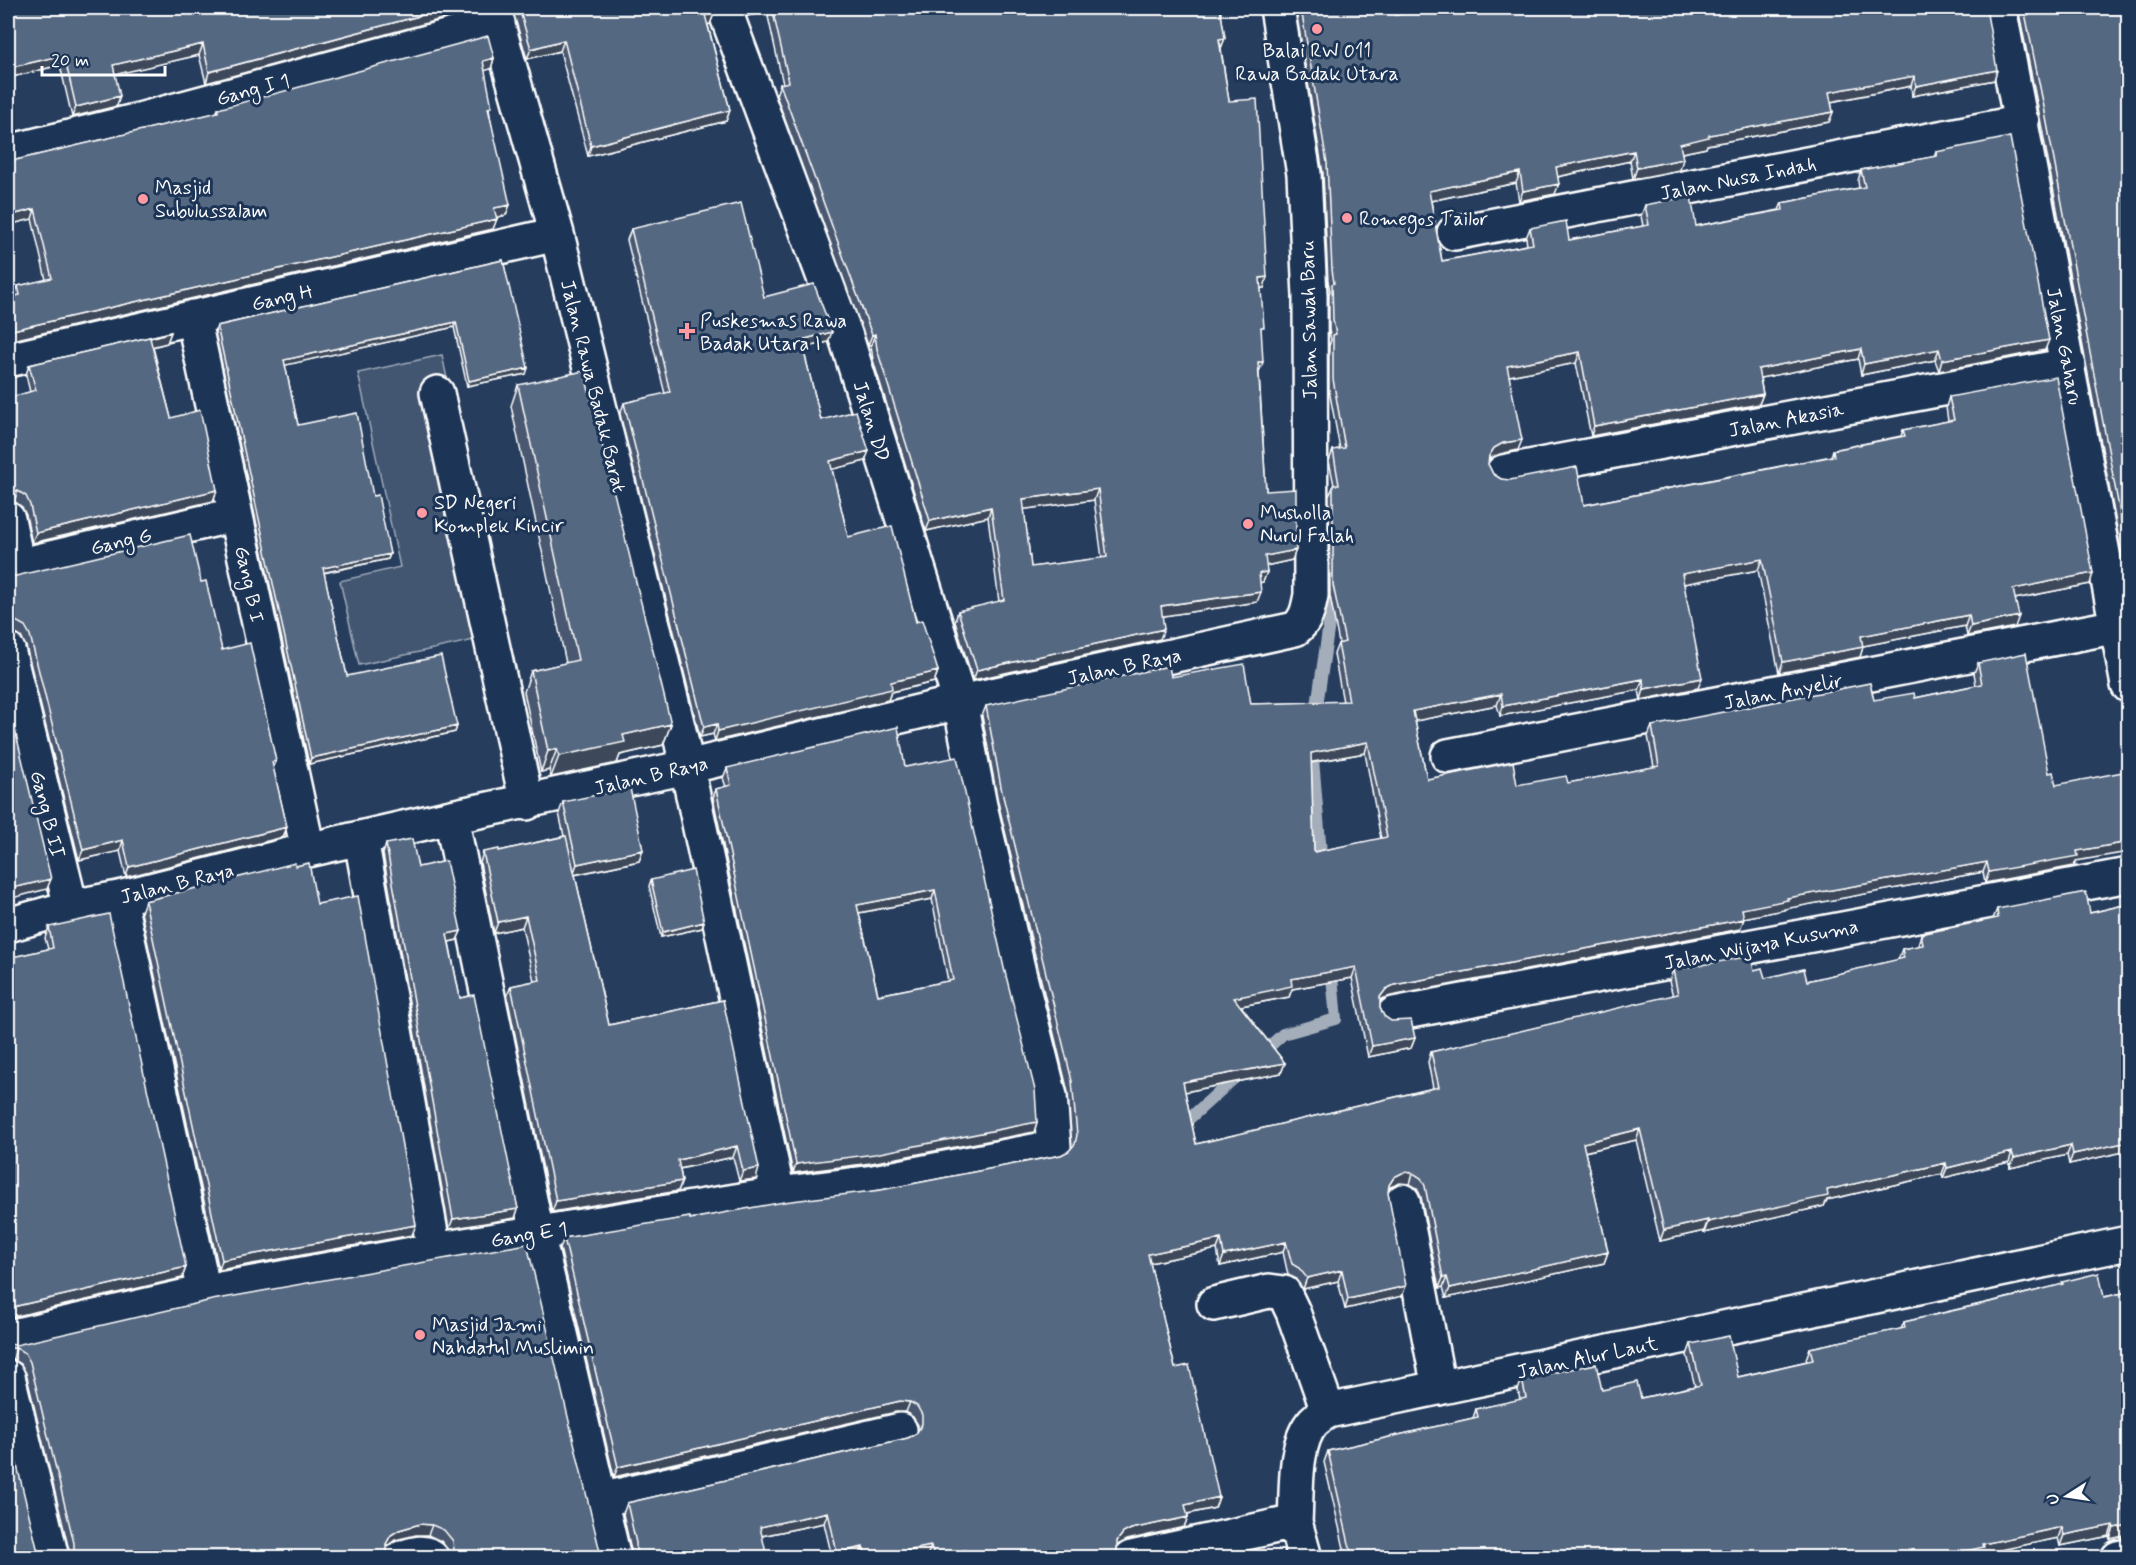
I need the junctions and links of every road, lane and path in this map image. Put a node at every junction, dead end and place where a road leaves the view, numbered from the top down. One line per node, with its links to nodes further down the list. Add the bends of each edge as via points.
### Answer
1 (724, 8): 21 (street, Jalan DD, via 844,334)
2 (1277, 8): 18 (street, Jalan Sawah Baru, via 1304,174 1310,296 1311,595 1303,623)
3 (2000, 8): 5 (street, Jalan Gaharu)
4 (495, 15): 6 (street, Gang I 1, via 139,120); 8 (street, Jalan Rawa Badak Barat)
5 (2022, 122): 7 (street, Jalan Nusa Indah); 11 (street, Jalan Gaharu)
6 (8, 152)
7 (1454, 233)
8 (557, 234): 9 (street, Gang H); 23 (street, Jalan Rawa Badak Barat)
9 (193, 317): 10 (street, Gang H); 14 (street, Gang B I)
10 (8, 360)
11 (2069, 365): 13 (street, Jalan Akasia); 17 (street, Jalan Gaharu)
12 (437, 393): 24 (street)
13 (1503, 472)
14 (234, 515): 16 (street, Gang G); 27 (street, Gang B I)
15 (8, 519): 16 (street)
16 (13, 567)
17 (2118, 626): 20 (street, Jalan Gaharu); 22 (street, Jalan Anyelir)
18 (1295, 629): 21 (street, Jalan B Raya)
19 (8, 650): 30 (street, Gang B II)
20 (2128, 685)
21 (960, 702): 23 (street, Jalan B Raya); 33 (street, Jalan DD, via 983,817 1050,1096)
22 (1448, 756)
23 (687, 767): 24 (street, Jalan B Raya); 34 (street, Jalan Rawa Badak Barat)
24 (526, 803): 25 (street, Jalan B Raya)
25 (451, 818): 26 (street, Jalan B Raya); 36 (street)
26 (361, 839): 27 (street, Jalan B Raya); 38 (street)
27 (308, 850): 29 (street, Jalan B Raya)
28 (2128, 875): 32 (street, Jalan Wijaya Kusuma)
29 (119, 898): 30 (street, Jalan B Raya); 39 (street)
30 (71, 907): 31 (street, Jalan B Raya)
31 (8, 925)
32 (1394, 1014)
33 (1054, 1148): 34 (street, Gang E 1, via 874,1182)
34 (778, 1194): 36 (street, Gang E 1)
35 (1403, 1201): 43 (street)
36 (537, 1233): 38 (street, Gang E 1); 46 (street)
37 (2128, 1243): 43 (street, Jalan Alur Laut)
38 (434, 1250): 39 (street, Gang E 1)
39 (204, 1292): 41 (street, Gang E 1)
40 (1214, 1304): 44 (street, via 1269,1291 1284,1293)
41 (8, 1336)
42 (8, 1377): 50 (street)
43 (1439, 1388): 44 (street, Jalan Alur Laut)
44 (1328, 1411): 47 (street, via 1313,1422 1304,1436 1299,1456)
45 (900, 1430): 46 (street)
46 (600, 1500): 53 (street)
47 (1296, 1522): 48 (street); 54 (street)
48 (1141, 1555)
49 (2128, 1556): 55 (street)
50 (52, 1557)
51 (401, 1557): 52 (street, via 422,1553)
52 (432, 1557)
53 (614, 1557)
54 (1305, 1557)
55 (2118, 1557)

